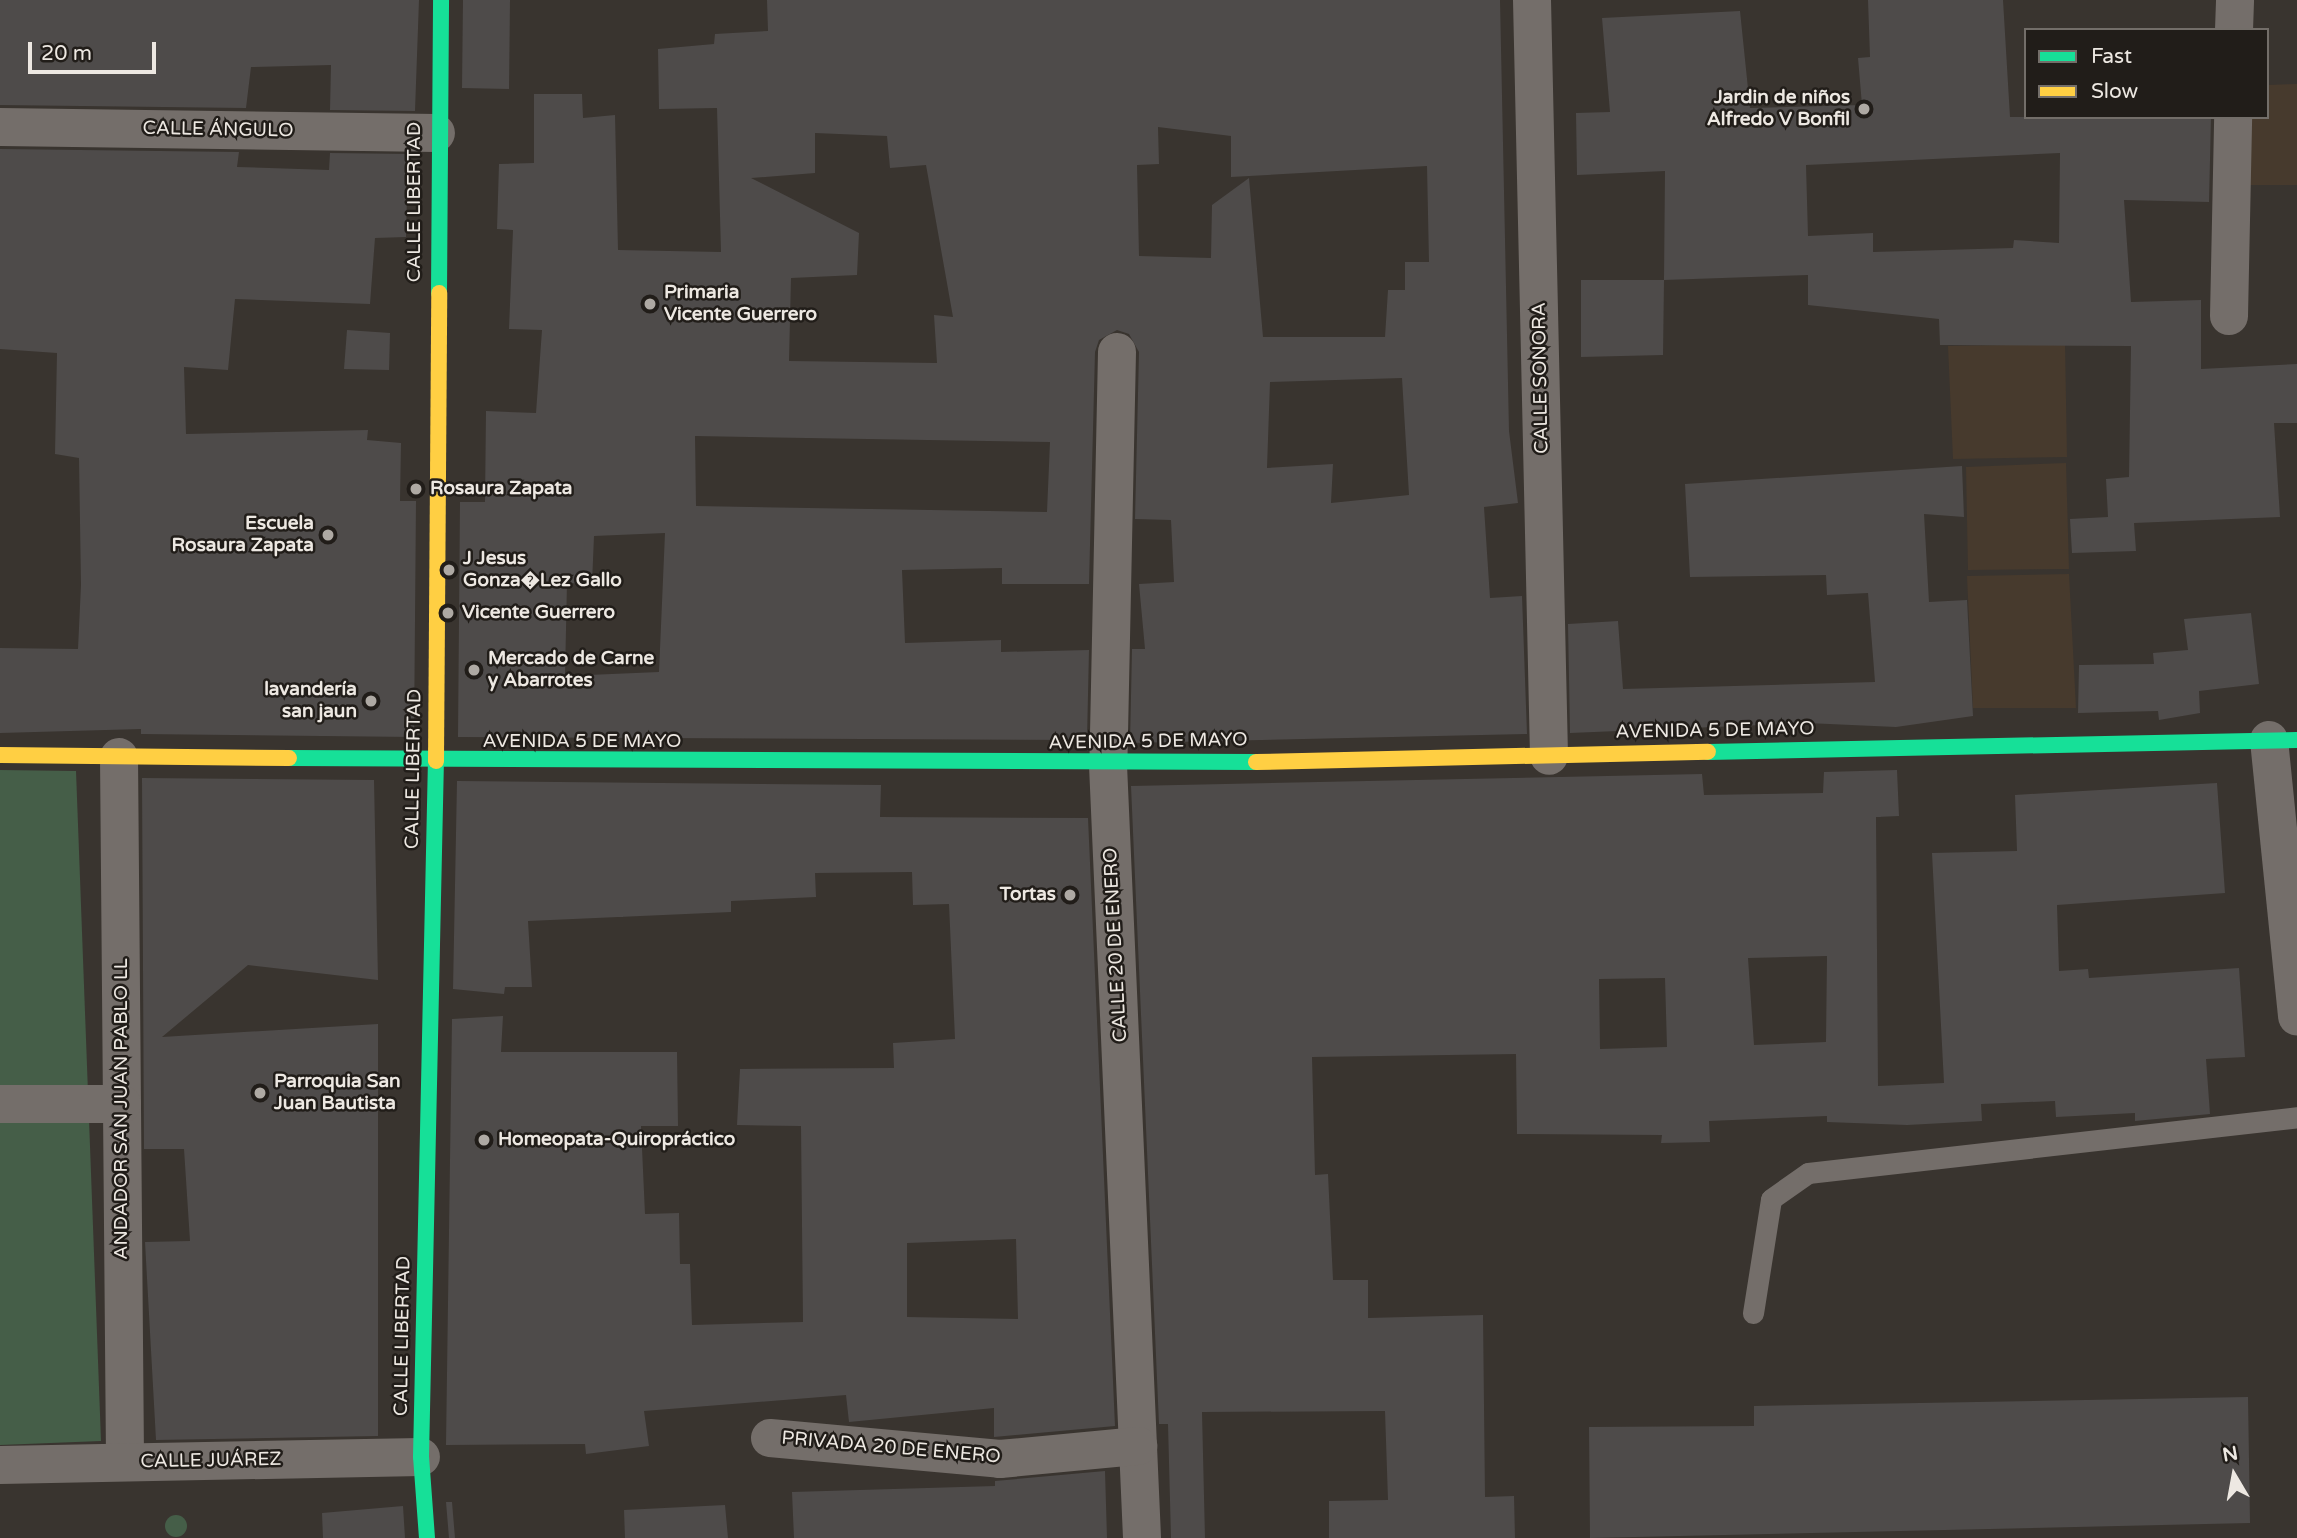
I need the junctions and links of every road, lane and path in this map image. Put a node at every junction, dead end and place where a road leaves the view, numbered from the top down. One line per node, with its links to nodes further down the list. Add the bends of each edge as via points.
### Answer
1 (441, 0): 7 (main road, CALLE LIBERTAD)
2 (1532, 0): 12 (street, CALLE SONORA)
3 (2235, 0): 4 (street)
4 (2234, 28)
5 (2233, 119): 8 (street)
6 (0, 127): 7 (street, CALLE ÁNGULO)
7 (436, 132): 14 (main road, CALLE LIBERTAD)
8 (2229, 316)
9 (1117, 352): 15 (street, CALLE 20 DE ENERO)
10 (2283, 740): 12 (main road, AVENIDA 5 DE MAYO); 16 (street)
11 (0, 755): 13 (main road, AVENIDA 5 DE MAYO)
12 (1549, 756): 15 (main road, AVENIDA 5 DE MAYO)
13 (119, 757): 14 (main road, AVENIDA 5 DE MAYO); 18 (street, ANDADOR SAN JUAN PABLO LL)
14 (436, 762): 15 (main road, AVENIDA 5 DE MAYO); 23 (main road, CALLE LIBERTAD)
15 (1108, 765): 22 (street, CALLE 20 DE ENERO)
16 (2297, 1017)
17 (0, 1104): 18 (street)
18 (122, 1104): 24 (street, ANDADOR SAN JUAN PABLO LL)
19 (2297, 1117): 20 (lane, via 1808,1173 1771,1199)
20 (1753, 1313)
21 (770, 1438): 22 (street, PRIVADA 20 DE ENERO, via 1000,1459)
22 (1138, 1447): 27 (street, CALLE 20 DE ENERO)
23 (421, 1457): 24 (street, CALLE JUÁREZ); 26 (main road, CALLE LIBERTAD)
24 (125, 1462): 25 (street, CALLE JUÁREZ)
25 (0, 1465)
26 (427, 1538)
27 (1142, 1538)

